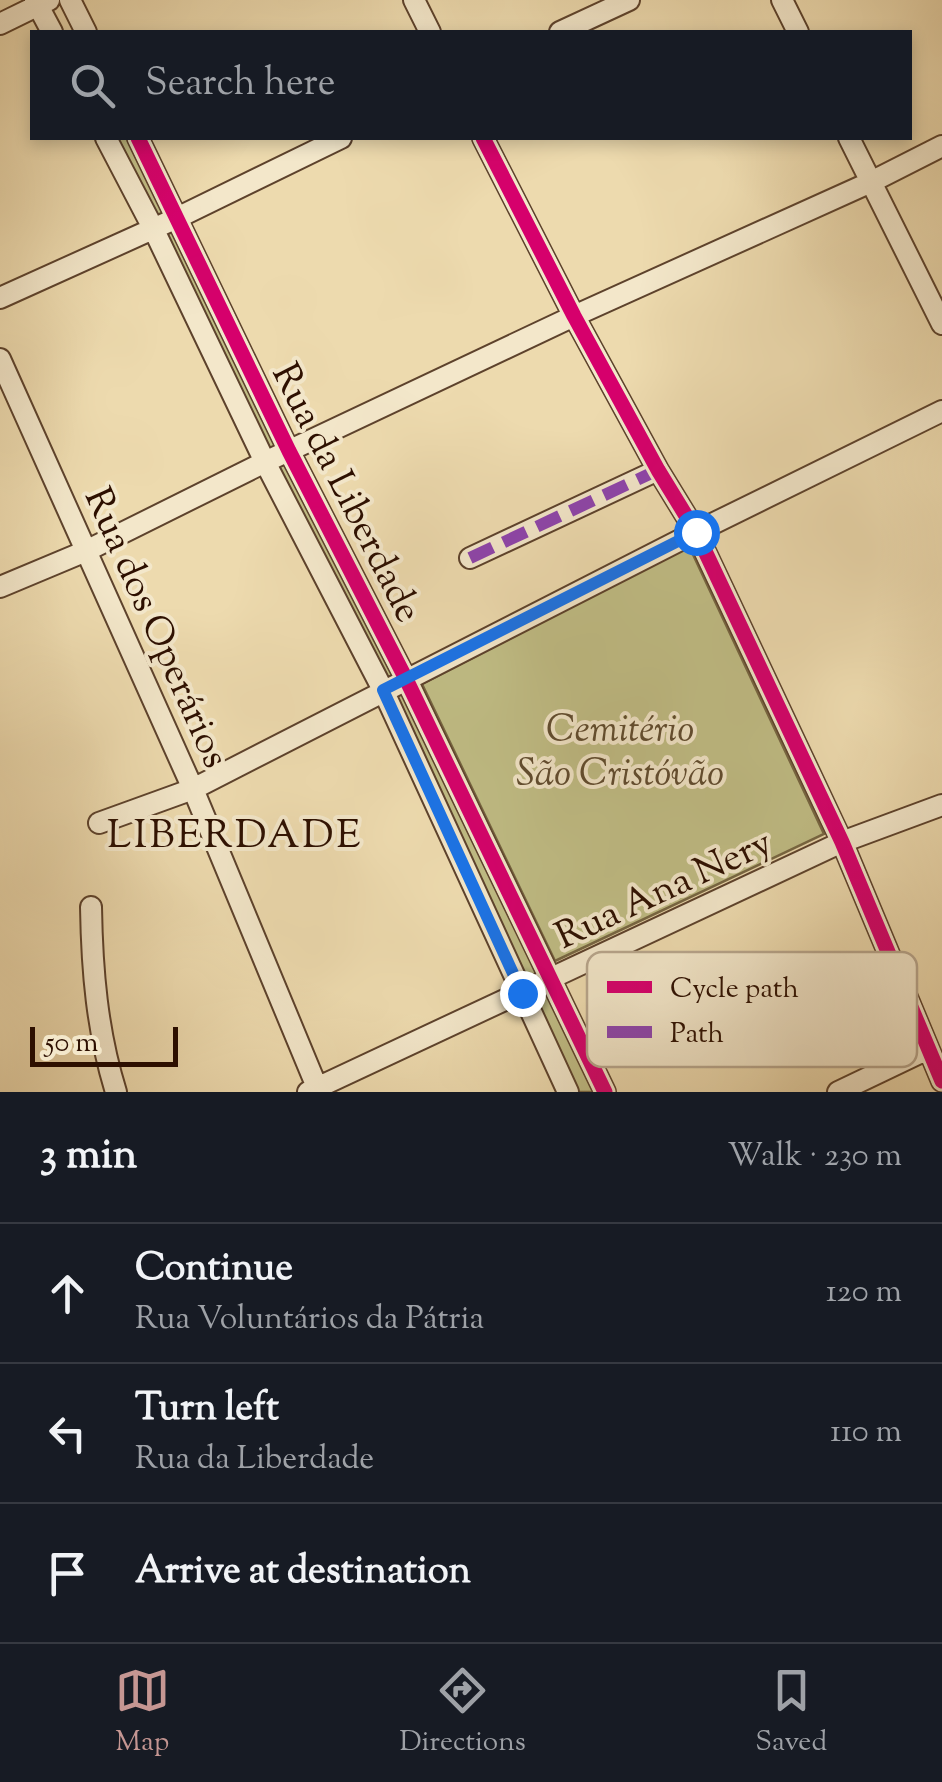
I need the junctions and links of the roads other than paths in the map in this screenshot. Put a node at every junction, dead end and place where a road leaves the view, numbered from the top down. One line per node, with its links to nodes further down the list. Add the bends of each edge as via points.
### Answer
1 (70, 0): 8 (street)
2 (414, 0): 9 (street)
3 (629, 0): 10 (street)
4 (782, 0): 11 (street)
5 (41, 2): 6 (street); 7 (street)
6 (0, 24)
7 (51, 30)
8 (85, 30)
9 (429, 30)
10 (564, 30)
11 (797, 30)
12 (107, 140): 20 (street, Rua da Liberdade)
13 (139, 140): 19 (street, Rua da Liberdade)
14 (338, 140): 19 (street)
15 (484, 140): 22 (street)
16 (850, 140): 18 (street)
17 (942, 146): 18 (street)
18 (871, 182): 22 (street); 23 (street)
19 (177, 218): 20 (street); 26 (street, Rua da Liberdade)
20 (153, 228): 21 (street); 27 (street, Rua da Liberdade)
21 (0, 298)
22 (574, 316): 26 (street); 28 (street)
23 (942, 324)
24 (0, 359): 30 (street, Rua dos Operários)
25 (942, 411): 29 (street)
26 (289, 451): 27 (street); 33 (street, Rua da Liberdade)
27 (265, 462): 30 (street); 34 (street, Rua da Liberdade)
28 (658, 470): 29 (street); 31 (street)
29 (696, 532): 33 (street); 38 (street)
30 (86, 551): 32 (street); 35 (street, Rua dos Operários)
31 (470, 558)
32 (0, 587)
33 (406, 679): 34 (street); 43 (street, Rua da Liberdade)
34 (383, 690): 35 (street); 44 (street, Rua da Liberdade)
35 (193, 788): 37 (street); 52 (street, Rua dos Operários)
36 (942, 805): 38 (street, Rua Ana Nery)
37 (99, 823)
38 (842, 842): 40 (street, Rua Ana Nery); 41 (street)
39 (91, 907): 53 (street, via 94,988)
40 (609, 952)
41 (888, 952)
42 (587, 962): 43 (street, Rua Ana Nery)
43 (552, 979): 44 (street, Rua Ana Nery); 48 (street, Rua da Liberdade)
44 (522, 993): 52 (street, Rua Ana Nery); 54 (street, Rua da Liberdade)
45 (917, 1023): 46 (street)
46 (928, 1049): 47 (street); 51 (street)
47 (917, 1054)
48 (587, 1055)
49 (592, 1067): 55 (street, Rua da Liberdade)
50 (890, 1067): 56 (street)
51 (942, 1081)
52 (315, 1090)
53 (116, 1092)
54 (568, 1092)
55 (604, 1092)
56 (838, 1092)

